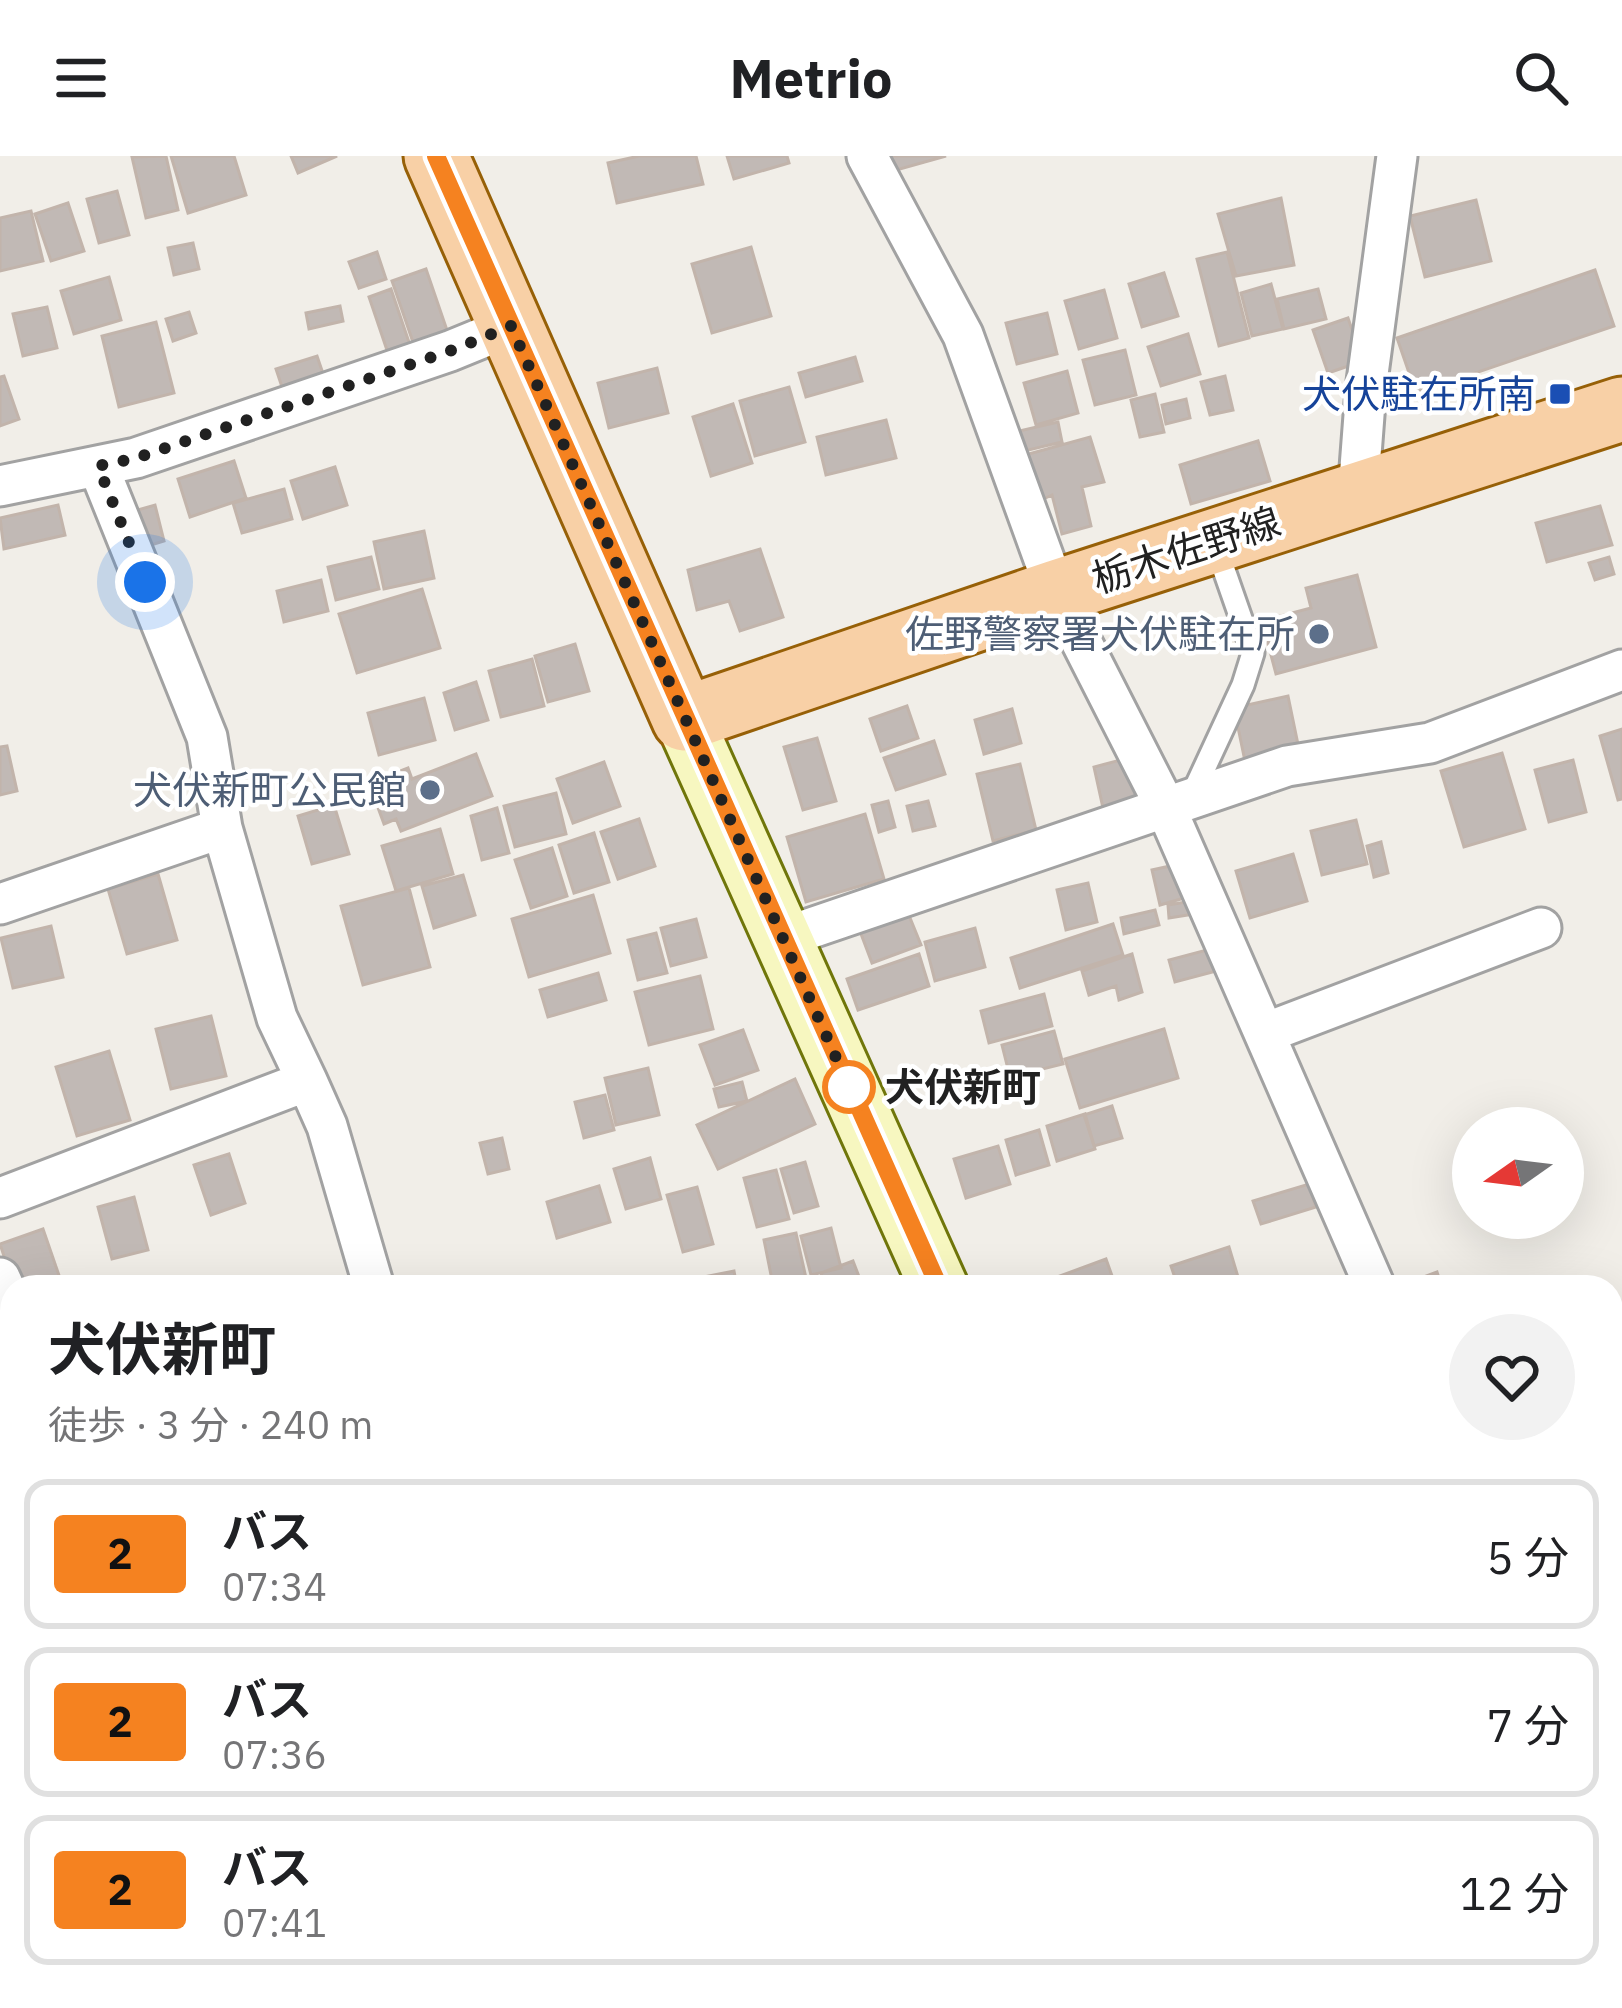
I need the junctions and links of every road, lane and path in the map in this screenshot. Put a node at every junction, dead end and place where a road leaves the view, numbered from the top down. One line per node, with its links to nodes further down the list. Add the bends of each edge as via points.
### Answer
1 (436, 156): 4 (main road)
2 (867, 156): 10 (street, via 978,370)
3 (1397, 156): 8 (street)
4 (511, 326): 6 (street); 12 (main road)
5 (1622, 410): 8 (main road, 栃木佐野線)
6 (98, 466): 7 (street); 14 (street, via 207,737)
7 (3, 475)
8 (1358, 494): 9 (main road, 栃木佐野線)
9 (1214, 541): 10 (main road, 栃木佐野線); 13 (lane, via 1253,652 1243,686)
10 (1056, 592): 12 (main road, 栃木佐野線); 13 (street)
11 (1622, 670): 13 (street, via 1430,742 1287,766)
12 (684, 719): 17 (main road)
13 (1178, 802): 17 (street); 18 (street)
14 (222, 828): 15 (street); 19 (street, via 277,1018)
15 (0, 904)
16 (1541, 928): 18 (street)
17 (782, 938): 22 (main road)
18 (1264, 1033): 23 (street)
19 (307, 1081): 20 (street); 21 (street)
20 (0, 1198)
21 (370, 1275)
22 (934, 1275)
23 (1370, 1275)

